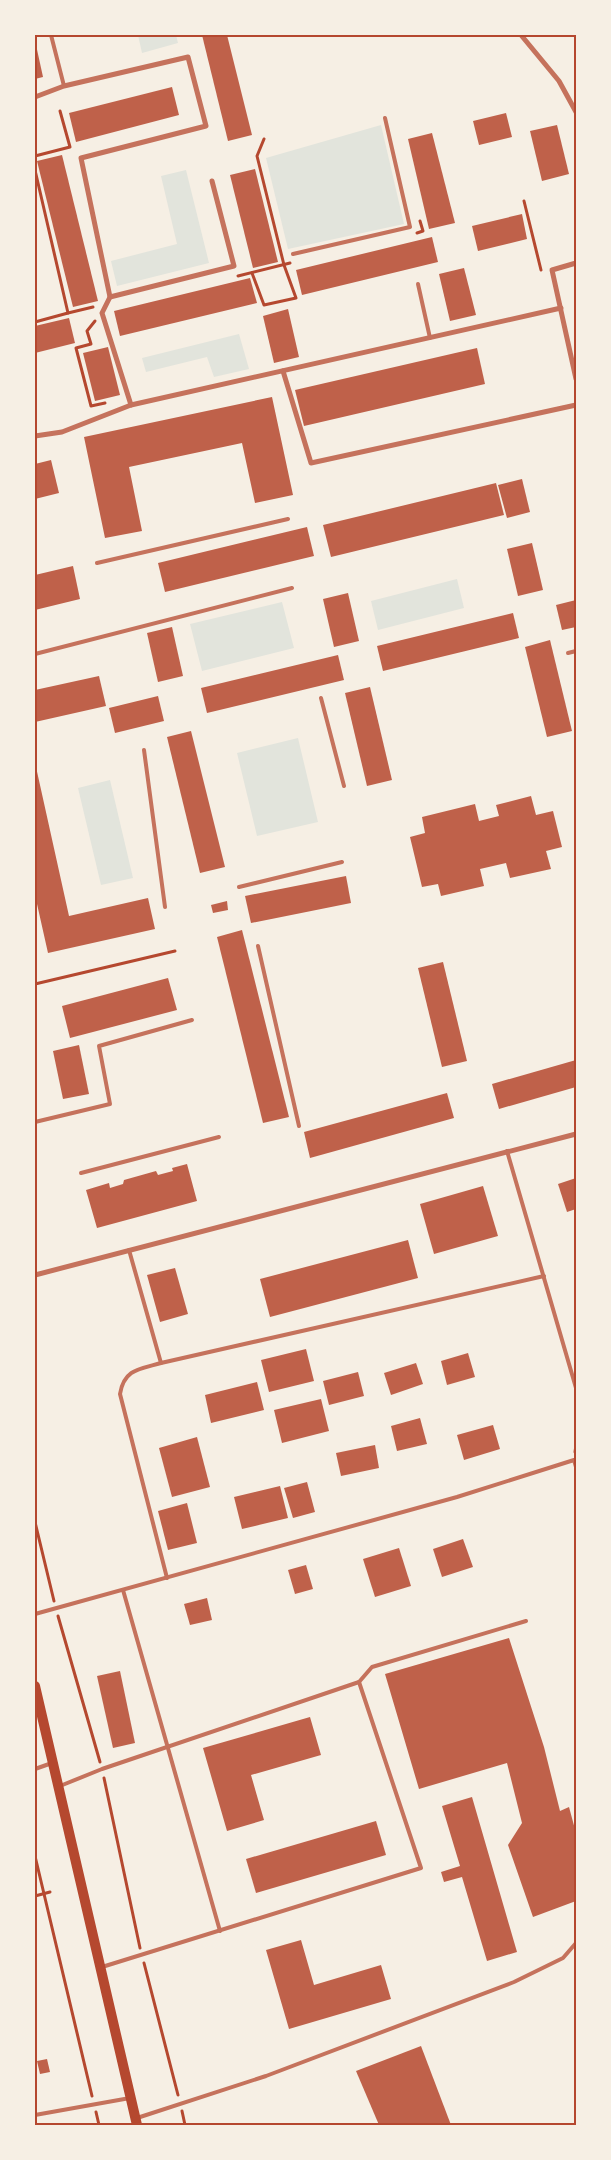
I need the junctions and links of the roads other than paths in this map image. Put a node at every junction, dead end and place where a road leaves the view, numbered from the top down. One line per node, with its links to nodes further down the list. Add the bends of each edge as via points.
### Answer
1 (51, 35): 3 (lane)
2 (521, 35): 5 (street, via 559,81)
3 (64, 86): 4 (street); 11 (street, via 188,57 206,126 81,158)
4 (35, 97)
5 (576, 112)
6 (385, 118): 8 (lane, via 410,227)
7 (212, 181): 11 (street, via 234,266)
8 (293, 254)
9 (576, 263): 12 (street, via 552,270)
10 (418, 284): 13 (lane)
11 (110, 297): 16 (street, via 102,313)
12 (561, 308): 13 (street); 15 (street)
13 (430, 338): 14 (street)
14 (283, 371): 16 (street); 17 (street, via 311,463)
15 (576, 380)
16 (131, 405): 18 (street, via 62,432)
17 (576, 405)
18 (35, 436)
19 (288, 519): 20 (lane)
20 (97, 563)
21 (292, 588): 24 (lane)
22 (576, 651): 23 (lane)
23 (568, 653)
24 (35, 654)
25 (321, 698): 27 (lane)
26 (144, 750): 30 (lane)
27 (344, 786)
28 (342, 862): 29 (lane)
29 (239, 887)
30 (165, 907)
31 (258, 946): 34 (lane)
32 (192, 1020): 33 (lane, via 99,1046 110,1104)
33 (35, 1122)
34 (299, 1126)
35 (576, 1134): 37 (street)
36 (219, 1138): 38 (lane)
37 (507, 1152): 39 (street); 41 (lane)
38 (81, 1173)
39 (129, 1250): 40 (street); 42 (lane)
40 (35, 1275)
41 (544, 1276): 42 (lane); 43 (lane)
42 (161, 1362): 45 (lane, via 129,1373 122,1382 120,1394)
43 (576, 1388)
44 (576, 1467): 45 (lane, via 574,1460 457,1497)
45 (167, 1578): 46 (lane)
46 (123, 1590): 47 (lane); 51 (lane)
47 (35, 1614)
48 (526, 1621): 49 (lane, via 372,1667)
49 (359, 1682): 51 (lane); 55 (lane, via 421,1868)
50 (35, 1686): 52 (main road)
51 (168, 1747): 54 (lane); 55 (lane)
52 (53, 1763): 53 (lane); 54 (main road)
53 (35, 1769)
54 (58, 1786): 57 (main road)
55 (220, 1930): 57 (lane)
56 (576, 1943): 60 (lane, via 563,1958 514,1982 357,2043)
57 (100, 1968): 58 (main road)
58 (130, 2098): 59 (lane); 60 (main road)
59 (35, 2115)
60 (136, 2122)

